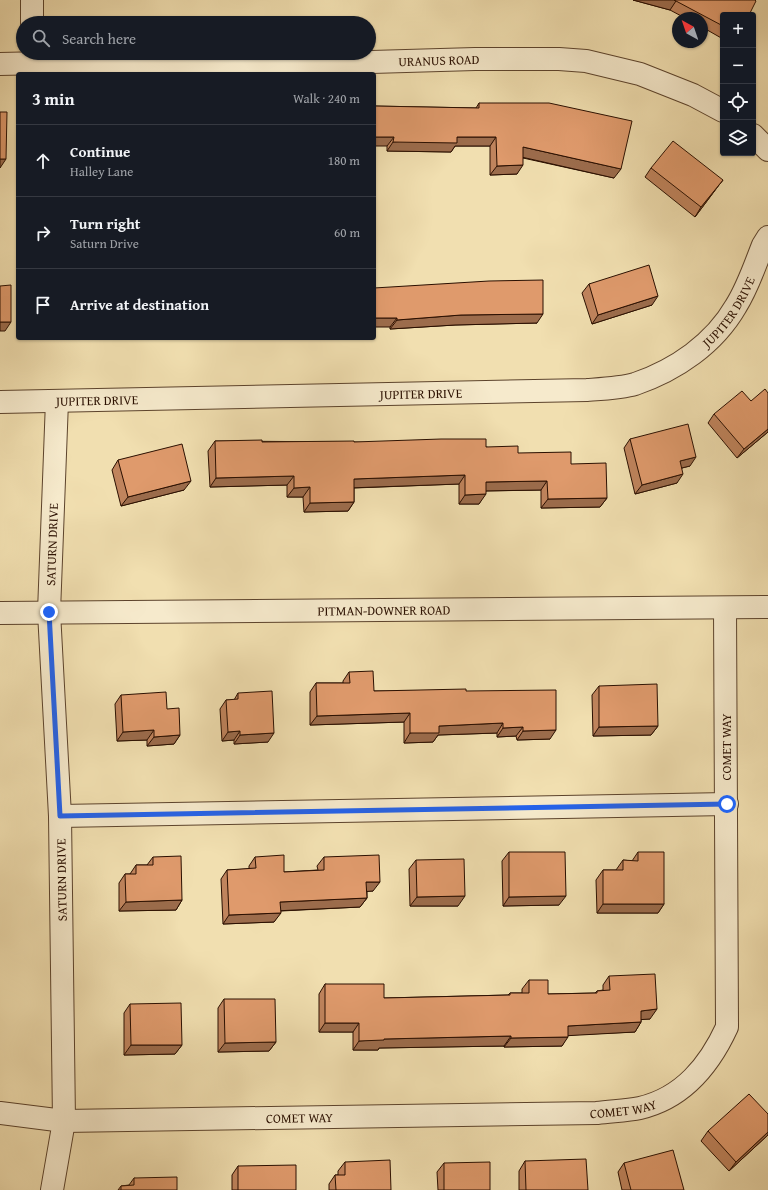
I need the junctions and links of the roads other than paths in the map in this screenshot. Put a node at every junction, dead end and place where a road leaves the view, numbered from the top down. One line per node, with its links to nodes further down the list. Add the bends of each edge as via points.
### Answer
1 (32, 0): 2 (street)
2 (32, 16)
3 (20, 60): 5 (street, URANUS ROAD)
4 (153, 60): 6 (street, URANUS ROAD, via 337,63 475,59 586,61 640,74 693,95)
5 (0, 64)
6 (720, 109)
7 (756, 138): 8 (street)
8 (768, 150)
9 (768, 237): 10 (street, JUPITER DRIVE, via 737,305 723,326 675,367 634,385 587,390)
10 (57, 401): 11 (street, JUPITER DRIVE); 14 (street, SATURN DRIVE)
11 (0, 402)
12 (768, 607): 13 (street, PITMAN-DOWNER ROAD)
13 (725, 608): 14 (street, PITMAN-DOWNER ROAD); 16 (street, COMET WAY)
14 (49, 612): 15 (street, PITMAN-DOWNER ROAD); 17 (street, SATURN DRIVE)
15 (0, 613)
16 (727, 804): 17 (street); 19 (street, COMET WAY, via 727,1027 718,1047 704,1066 683,1088 664,1099 639,1108 597,1113)
17 (60, 816): 19 (street, SATURN DRIVE)
18 (0, 1113): 19 (street, COMET WAY)
19 (64, 1121): 20 (street, SATURN DRIVE)
20 (52, 1190)

